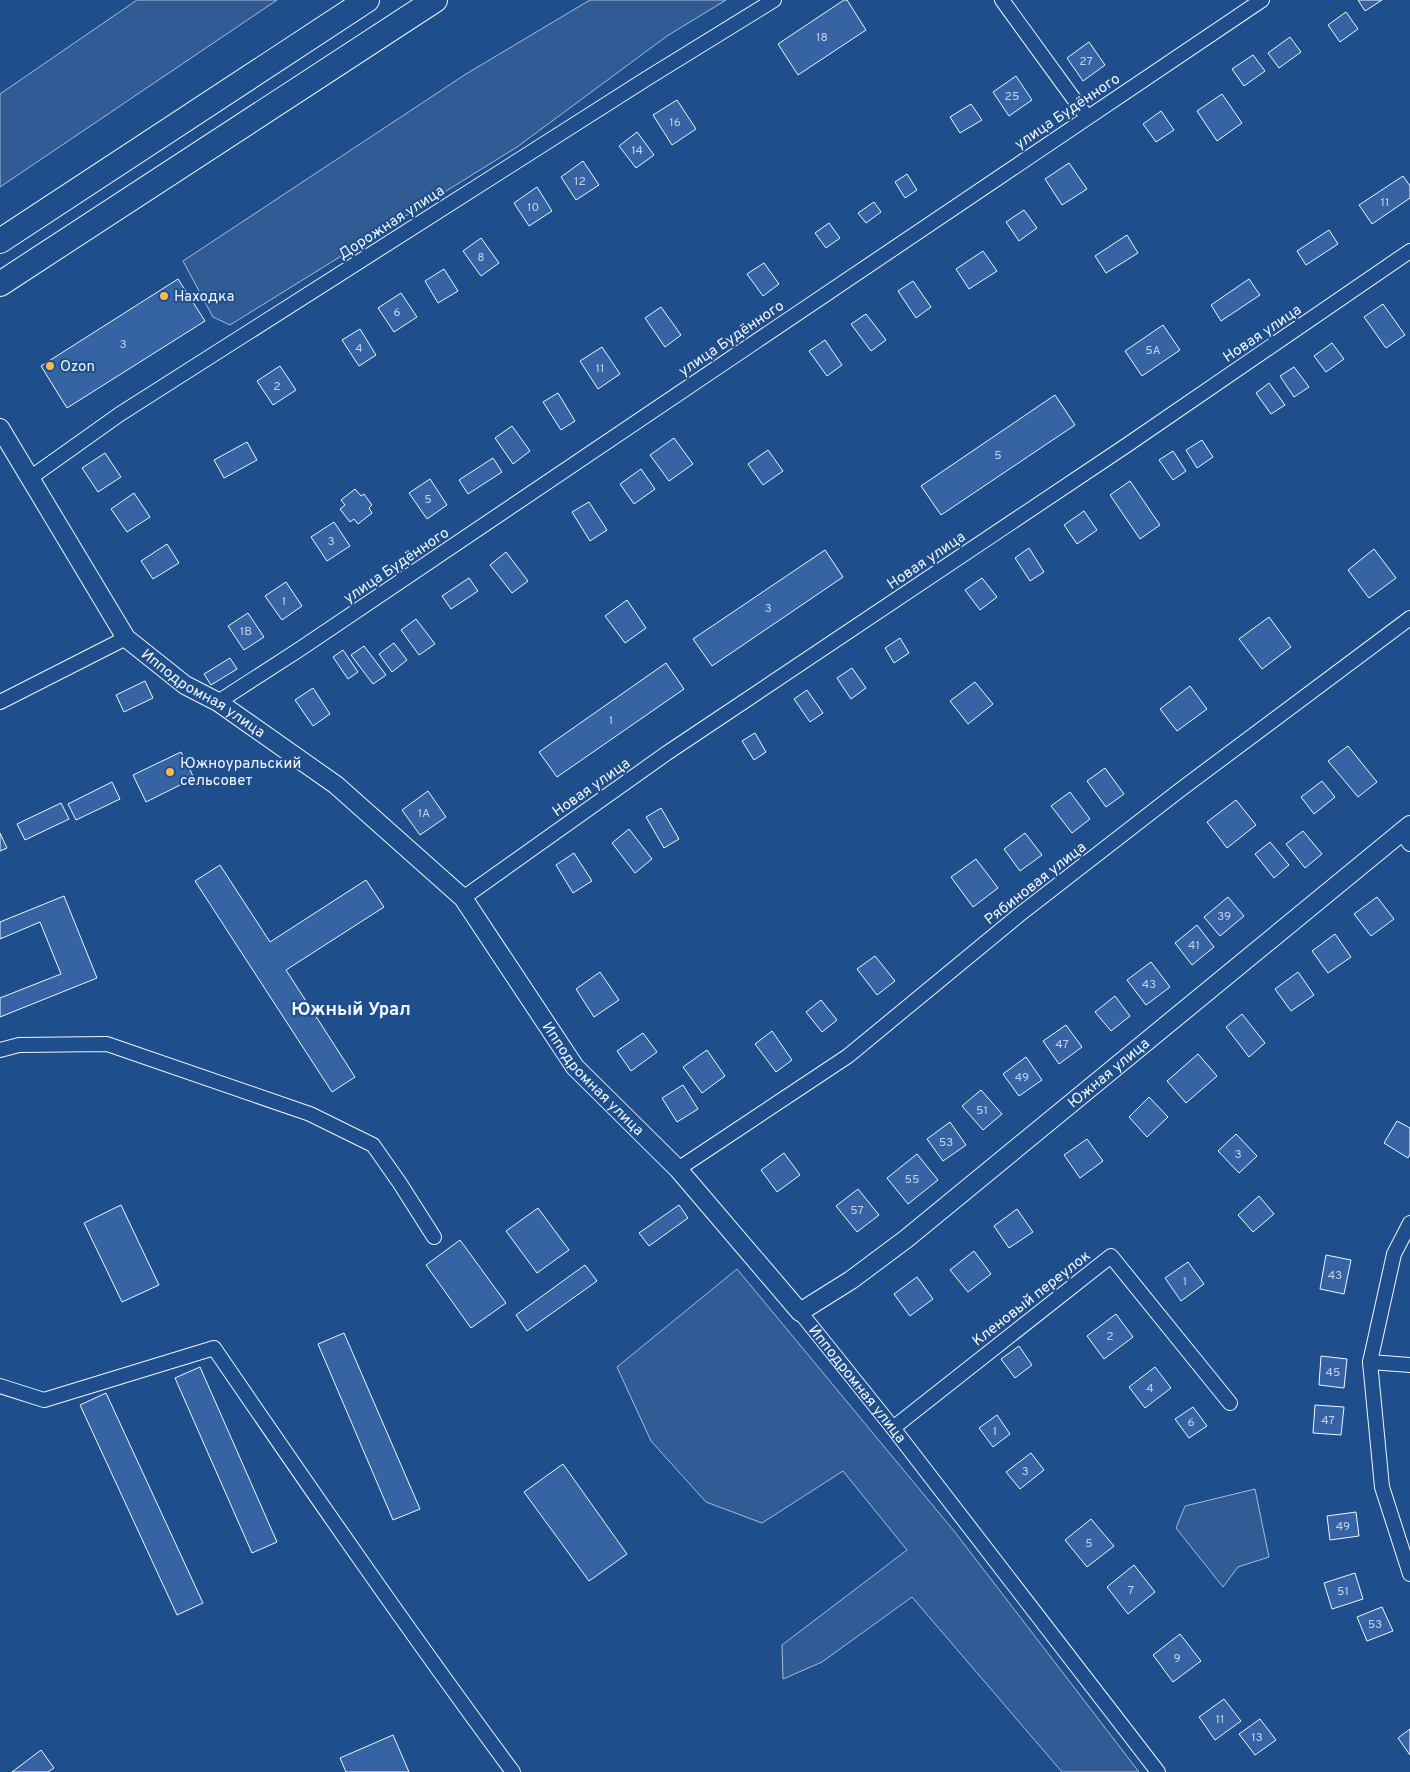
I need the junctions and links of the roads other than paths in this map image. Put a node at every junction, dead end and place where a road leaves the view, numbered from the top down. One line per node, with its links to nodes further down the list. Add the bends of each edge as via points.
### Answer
1 (367, 0): 7 (highway)
2 (435, 0): 9 (highway)
3 (774, 0): 11 (street, Дорожная улица, via 120,414)
4 (1002, 0): 6 (street)
5 (1262, 0): 6 (street, улица Будённого)
6 (1087, 117): 15 (street, улица Будённого)
7 (0, 241)
8 (1410, 251): 17 (street, Новая улица, via 667,753)
9 (0, 284)
10 (0, 428): 11 (street, Ипподромная улица)
11 (30, 478): 13 (street, Ипподромная улица)
12 (1410, 618): 19 (street, Рябиновая улица, via 1018,915 848,1056)
13 (126, 638): 14 (street); 15 (street, Ипподромная улица, via 185,685)
14 (0, 702)
15 (218, 702): 17 (street, Ипподромная улица, via 336,785)
16 (1407, 834): 22 (street, Южная улица, via 906,1238 851,1280)
17 (463, 898): 19 (street, Ипподромная улица, via 575,1068)
18 (0, 1050): 21 (street, via 19,1045 107,1044 310,1114 373,1146)
19 (678, 1170): 22 (street, Ипподромная улица)
20 (1410, 1223): 23 (street, via 1394,1254)
21 (434, 1237)
22 (800, 1312): 27 (street, Ипподромная улица)
23 (1370, 1362): 24 (street); 28 (street, via 1382,1487)
24 (1410, 1365)
25 (0, 1386): 29 (street, via 44,1400 214,1348)
26 (1230, 1403): 27 (street, Кленовый переулок, via 1111,1256)
27 (893, 1428): 30 (street, Ипподромная улица)
28 (1410, 1574)
29 (513, 1772)
30 (1158, 1772)

